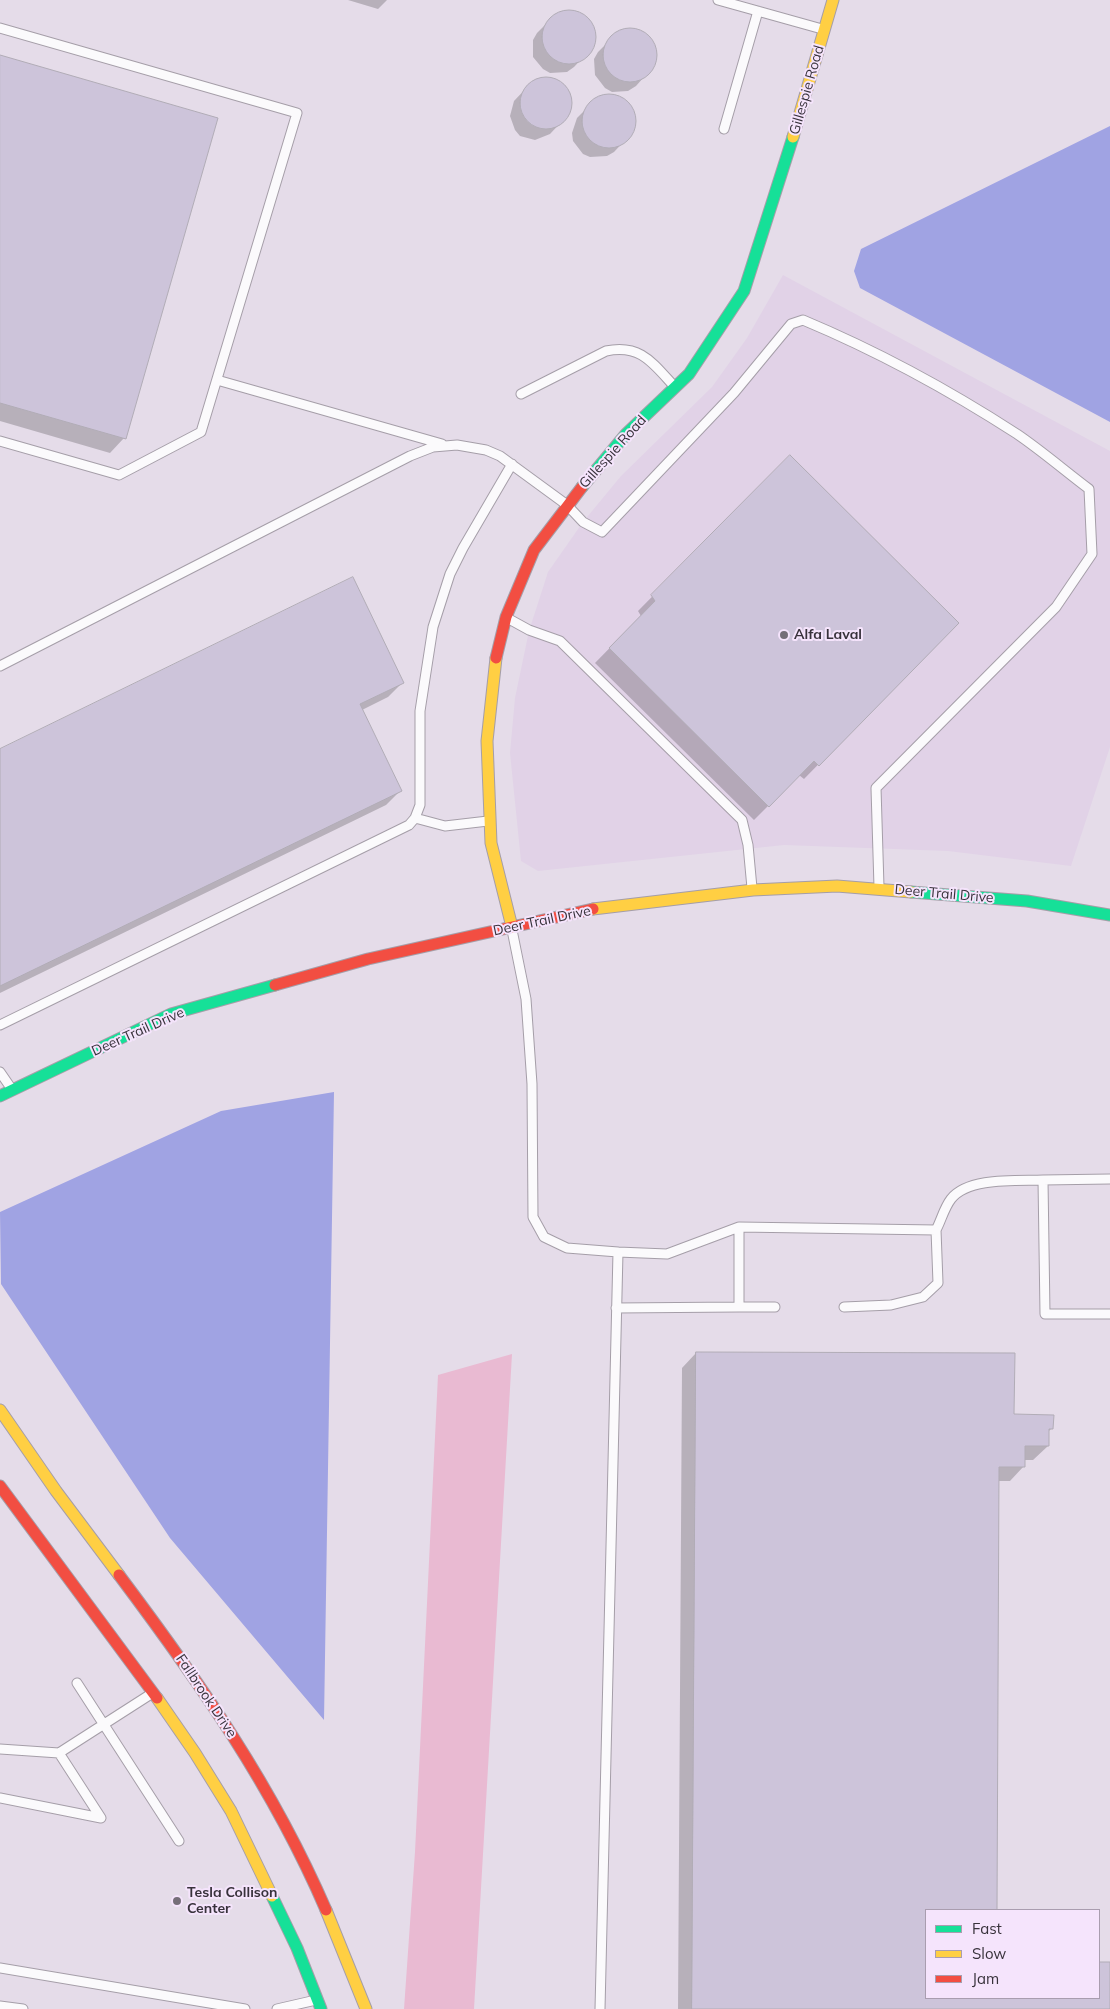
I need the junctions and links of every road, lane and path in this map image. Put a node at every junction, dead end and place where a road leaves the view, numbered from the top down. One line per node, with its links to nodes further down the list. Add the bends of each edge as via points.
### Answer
1 (718, 0): 3 (lane)
2 (833, 0): 5 (street, Gillespie Road)
3 (758, 11): 5 (lane); 6 (lane)
4 (0, 28): 7 (lane, via 297,113)
5 (825, 30): 8 (street, Gillespie Road, via 744,291 689,374)
6 (724, 128)
7 (217, 380): 10 (lane, via 201,432 119,475); 11 (lane)
8 (674, 388): 9 (lane, via 644,355 617,349 606,351); 13 (street, Gillespie Road, via 626,434)
9 (521, 394)
10 (0, 441)
11 (447, 446): 12 (lane, via 457,444 486,450); 15 (lane, via 433,447 410,456)
12 (512, 464): 13 (lane); 16 (lane, via 450,574 433,627 420,711 420,805)
13 (567, 505): 14 (street, Gillespie Road, via 534,550); 18 (lane, via 583,522 602,532 734,393 791,324 802,320 844,337 920,377 1018,435 1090,489 1092,554 1056,607 876,788)
14 (506, 617): 17 (street, Gillespie Road, via 494,668 487,741); 19 (lane, via 529,630 560,641 742,820)
15 (0, 666)
16 (415, 818): 17 (lane, via 445,826); 22 (lane, via 409,825)
17 (490, 821): 21 (street, Gillespie Road, via 491,843)
18 (879, 889): 19 (street, Deer Trail Drive, via 837,886); 20 (street, Deer Trail Drive, via 1027,901)
19 (753, 890): 21 (street, Deer Trail Drive, via 593,909)
20 (1110, 915)
21 (512, 927): 24 (street, Deer Trail Drive, via 368,959 171,1014); 30 (lane, via 526,1000 532,1084 533,1217 544,1237 567,1248)
22 (0, 1025)
23 (0, 1072): 24 (lane)
24 (12, 1090): 25 (street, Deer Trail Drive)
25 (0, 1096)
26 (1110, 1179): 27 (lane)
27 (1043, 1180): 29 (lane, via 984,1183 964,1188 951,1199); 35 (lane, via 1045,1314)
28 (739, 1227): 29 (lane); 30 (lane, via 667,1254); 31 (lane)
29 (936, 1230): 33 (lane, via 938,1283 923,1297 891,1305)
30 (618, 1252): 34 (lane)
31 (739, 1307): 32 (lane); 34 (lane)
32 (776, 1307)
33 (844, 1307)
34 (616, 1308): 52 (lane)
35 (1110, 1314)
36 (0, 1410): 51 (street, Fallbrook Drive, via 84,1535 153,1620 230,1730 268,1791 305,1876 336,1932)
37 (0, 1486): 39 (street, via 57,1556)
38 (77, 1683): 40 (lane)
39 (153, 1692): 40 (lane); 46 (street, via 195,1753 275,1891)
40 (104, 1724): 42 (lane); 44 (lane)
41 (0, 1749): 42 (lane)
42 (59, 1753): 43 (lane, via 100,1818)
43 (0, 1798)
44 (179, 1840)
45 (0, 1968): 49 (lane)
46 (319, 2004): 50 (lane)
47 (0, 2006): 48 (lane)
48 (23, 2009)
49 (245, 2009)
50 (277, 2009)
51 (366, 2009)
52 (600, 2009)

